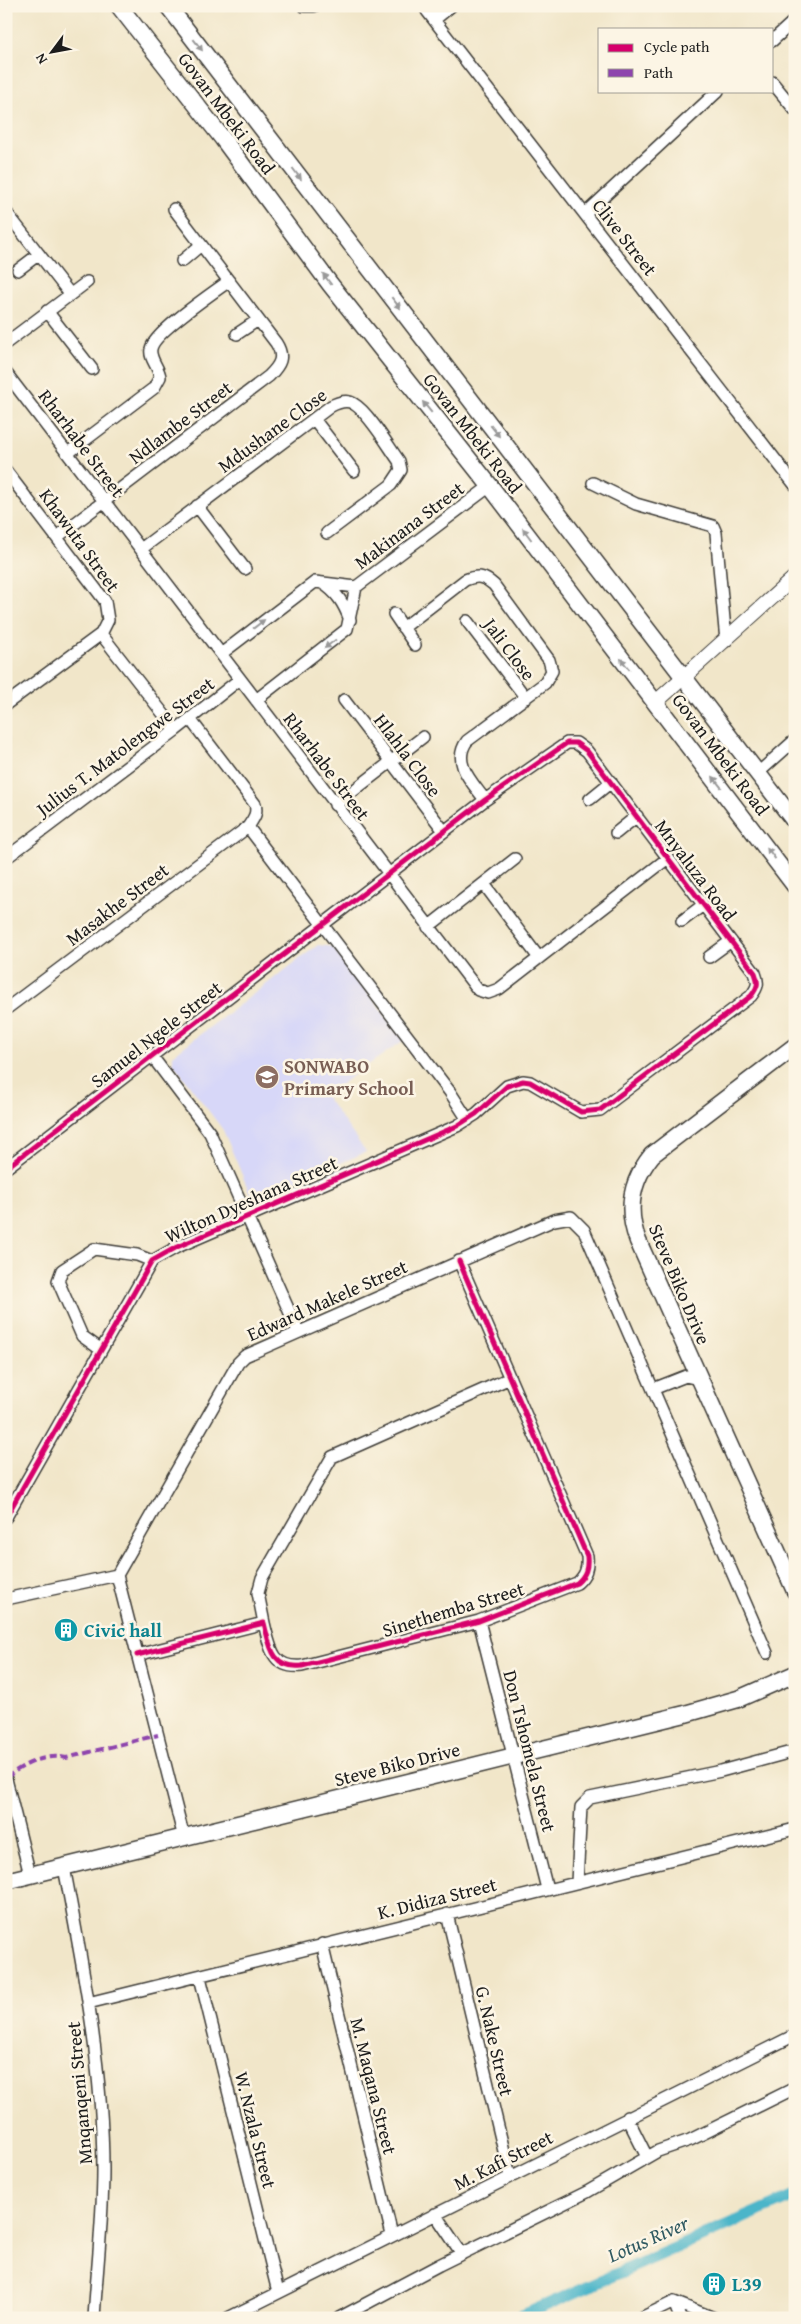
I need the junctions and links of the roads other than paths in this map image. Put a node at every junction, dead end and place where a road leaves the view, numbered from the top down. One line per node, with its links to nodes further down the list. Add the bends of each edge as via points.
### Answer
1 (119, 6): 33 (main road, Govan Mbeki Road, one-way to 1, via 330,284)
2 (168, 6): 51 (main road, Govan Mbeki Road, one-way to 51)
3 (304, 6): 4 (street)
4 (314, 6)
5 (451, 6): 12 (street, Clive Street, via 430,16)
6 (795, 20): 7 (street)
7 (774, 39)
8 (774, 84): 10 (street)
9 (717, 92): 12 (street)
10 (795, 110)
11 (174, 209): 14 (street, Ndlambe Street)
12 (585, 214): 32 (street, Clive Street)
13 (8, 216): 15 (street)
14 (201, 245): 16 (street); 18 (street, Ndlambe Street)
15 (39, 254): 17 (street); 20 (street)
16 (182, 260)
17 (18, 270)
18 (228, 281): 22 (street, Ndlambe Street); 28 (street, via 170,325 152,343 150,351 160,377 154,388)
19 (87, 282): 20 (street)
20 (70, 294): 21 (street)
21 (47, 311): 24 (street); 25 (street)
22 (258, 320): 23 (street); 34 (street, Ndlambe Street, via 282,352 282,360 276,369)
23 (237, 334)
24 (6, 343)
25 (92, 369)
26 (6, 373): 28 (street, Rharhabe Street)
27 (314, 418): 29 (street); 35 (street, Mdushane Close); 36 (street, Mdushane Close, via 339,402 354,403 399,461 401,470 391,485)
28 (68, 453): 34 (street, Rharhabe Street)
29 (354, 470)
30 (6, 471): 37 (street, Khawuta Street)
31 (593, 483): 48 (street, via 636,504 713,526)
32 (795, 485)
33 (490, 486): 42 (street, Makinana Street); 56 (main road, Govan Mbeki Road, one-way to 33)
34 (104, 501): 37 (street, Ndlambe Street); 38 (street, Rharhabe Street)
35 (197, 506): 38 (street, Mdushane Close); 39 (street)
36 (327, 533)
37 (57, 537): 47 (street, Khawuta Street, via 105,601 108,620)
38 (141, 549): 50 (street, Rharhabe Street)
39 (245, 570)
40 (795, 578): 48 (street)
41 (320, 582): 42 (street); 44 (street, via 333,590); 50 (street, one-way to 41, via 310,585)
42 (356, 587): 44 (street, Makinana Street)
43 (394, 614): 46 (street)
44 (350, 620): 54 (street, Makinana Street, one-way to 54, via 348,629 340,637)
45 (467, 621): 53 (street, Jali Close)
46 (403, 628): 49 (street); 53 (street, via 465,580 474,577 488,580 552,665 550,678)
47 (101, 634): 57 (street); 59 (street)
48 (726, 641): 51 (street)
49 (415, 645)
50 (220, 654): 52 (street, Rharhabe Street)
51 (685, 677): 56 (street); 63 (main road, Govan Mbeki Road)
52 (240, 679): 54 (street, Rharhabe Street); 58 (street, Julius T. Matolengwe Street)
53 (526, 698): 66 (street, via 461,749 461,765)
54 (256, 700): 67 (street, Rharhabe Street)
55 (344, 700): 62 (street, Hlahla Close)
56 (656, 702): 78 (main road, Govan Mbeki Road, one-way to 56)
57 (6, 704)
58 (190, 719): 59 (street, Julius T. Matolengwe Street); 70 (street, via 255,804 255,816)
59 (176, 730): 73 (street, Julius T. Matolengwe Street)
60 (423, 737): 62 (street)
61 (795, 740): 63 (street)
62 (391, 761): 67 (street); 71 (street, Hlahla Close)
63 (758, 773): 69 (main road, Govan Mbeki Road)
64 (611, 782): 65 (street); 66 (street, Mnyaluza Road, via 587,752 576,743 567,743); 68 (street, Mnyaluza Road)
65 (590, 798)
66 (485, 800): 71 (street, Mnyaluza Road)
67 (335, 805): 76 (street, Rharhabe Street)
68 (637, 816): 72 (street, Mnyaluza Road); 74 (street, Mnyaluza Road)
69 (795, 822)
70 (248, 827): 81 (street); 86 (street, Masakhe Street)
71 (444, 831): 76 (street, Mnyaluza Road)
72 (616, 833)
73 (6, 858)
74 (668, 858): 79 (street, Mnyaluza Road); 85 (street, Rharhabe Street)
75 (515, 859): 77 (street)
76 (388, 874): 81 (street, Mnyaluza Road); 82 (street, Rharhabe Street)
77 (484, 884): 82 (street); 85 (street)
78 (795, 886)
79 (703, 905): 80 (street, Mnyaluza Road); 83 (street, Mnyaluza Road)
80 (682, 921)
81 (323, 923): 88 (street, Samuel Ngele Street); 89 (street)
82 (428, 927): 85 (street, Rharhabe Street, via 472,986 484,992 499,989)
83 (730, 940): 84 (street, Mnyaluza Road); 89 (street, Mnyaluza Road, via 755,973 758,988 609,1105 590,1113 581,1112 530,1082 523,1082 507,1086)
84 (709, 957)
85 (539, 958)
86 (6, 1009)
87 (795, 1046): 96 (main road, Steve Biko Drive, via 652,1155 633,1190 633,1228)
88 (152, 1055): 90 (street, Samuel Ngele Street); 91 (street, via 210,1133)
89 (468, 1120): 91 (street, Wilton Dyeshana Street)
90 (6, 1168)
91 (247, 1217): 92 (street, Wilton Dyeshana Street); 94 (street)
92 (152, 1261): 95 (street, Wilton Dyeshana Street); 95 (street, via 137,1255 94,1249 62,1270 59,1287 82,1336)
93 (459, 1261): 94 (street, Edward Makele Street); 97 (street, Sinethemba Street); 98 (street, Edward Makele Street, via 554,1220 568,1216 574,1218 584,1230)
94 (298, 1331): 100 (street, Edward Makele Street, via 251,1352 238,1363)
95 (100, 1349): 99 (street, Wilton Dyeshana Street)
96 (693, 1372): 98 (street); 101 (main road, Steve Biko Drive)
97 (510, 1378): 103 (street, Sinethemba Street, via 587,1556 587,1572 577,1583); 104 (street, Sinethemba Street, via 332,1457 262,1578 258,1593)
98 (653, 1389): 105 (street)
99 (6, 1516)
100 (116, 1575): 102 (street); 106 (street)
101 (795, 1591)
102 (6, 1600)
103 (479, 1621): 104 (street, Sinethemba Street, via 293,1667 280,1663 276,1658); 109 (street, Don Tshomela Street)
104 (264, 1623): 106 (street)
105 (767, 1653)
106 (137, 1655): 112 (street)
107 (795, 1674): 109 (main road, Steve Biko Drive, via 712,1707)
108 (795, 1751): 116 (street, via 721,1771 590,1798 581,1807)
109 (514, 1755): 112 (main road, Steve Biko Drive); 117 (street, Don Tshomela Street)
110 (6, 1779): 114 (street)
111 (795, 1829): 116 (street, K. Didiza Street)
112 (184, 1838): 113 (main road, Steve Biko Drive)
113 (64, 1867): 114 (main road, Steve Biko Drive); 121 (street, Mnqanqeni Street)
114 (30, 1875): 115 (main road, Steve Biko Drive)
115 (6, 1881)
116 (577, 1882): 117 (street, K. Didiza Street)
117 (547, 1889): 118 (street, K. Didiza Street)
118 (447, 1914): 119 (street, K. Didiza Street); 126 (street, G. Nake Street)
119 (322, 1944): 120 (street, K. Didiza Street); 128 (street, M. Maqana Street)
120 (200, 1977): 121 (street, K. Didiza Street); 130 (street, W. Nzala Street)
121 (88, 2003): 132 (street, Mnqanqeni Street, via 96,2055 103,2170)
122 (795, 2035): 124 (street, M. Kafi Street)
123 (795, 2088): 125 (street, via 734,2120)
124 (628, 2117): 125 (street); 126 (street, M. Kafi Street)
125 (647, 2157): 129 (street, via 587,2192)
126 (510, 2176): 127 (street, M. Kafi Street)
127 (435, 2214): 128 (street, M. Kafi Street); 129 (street)
128 (392, 2235): 130 (street, M. Kafi Street)
129 (462, 2254): 134 (street)
130 (278, 2292): 133 (street, M. Kafi Street)
131 (674, 2302): 135 (street); 136 (street); 137 (street)
132 (94, 2318)
133 (228, 2318)
134 (339, 2318)
135 (641, 2318)
136 (680, 2318)
137 (714, 2318)

